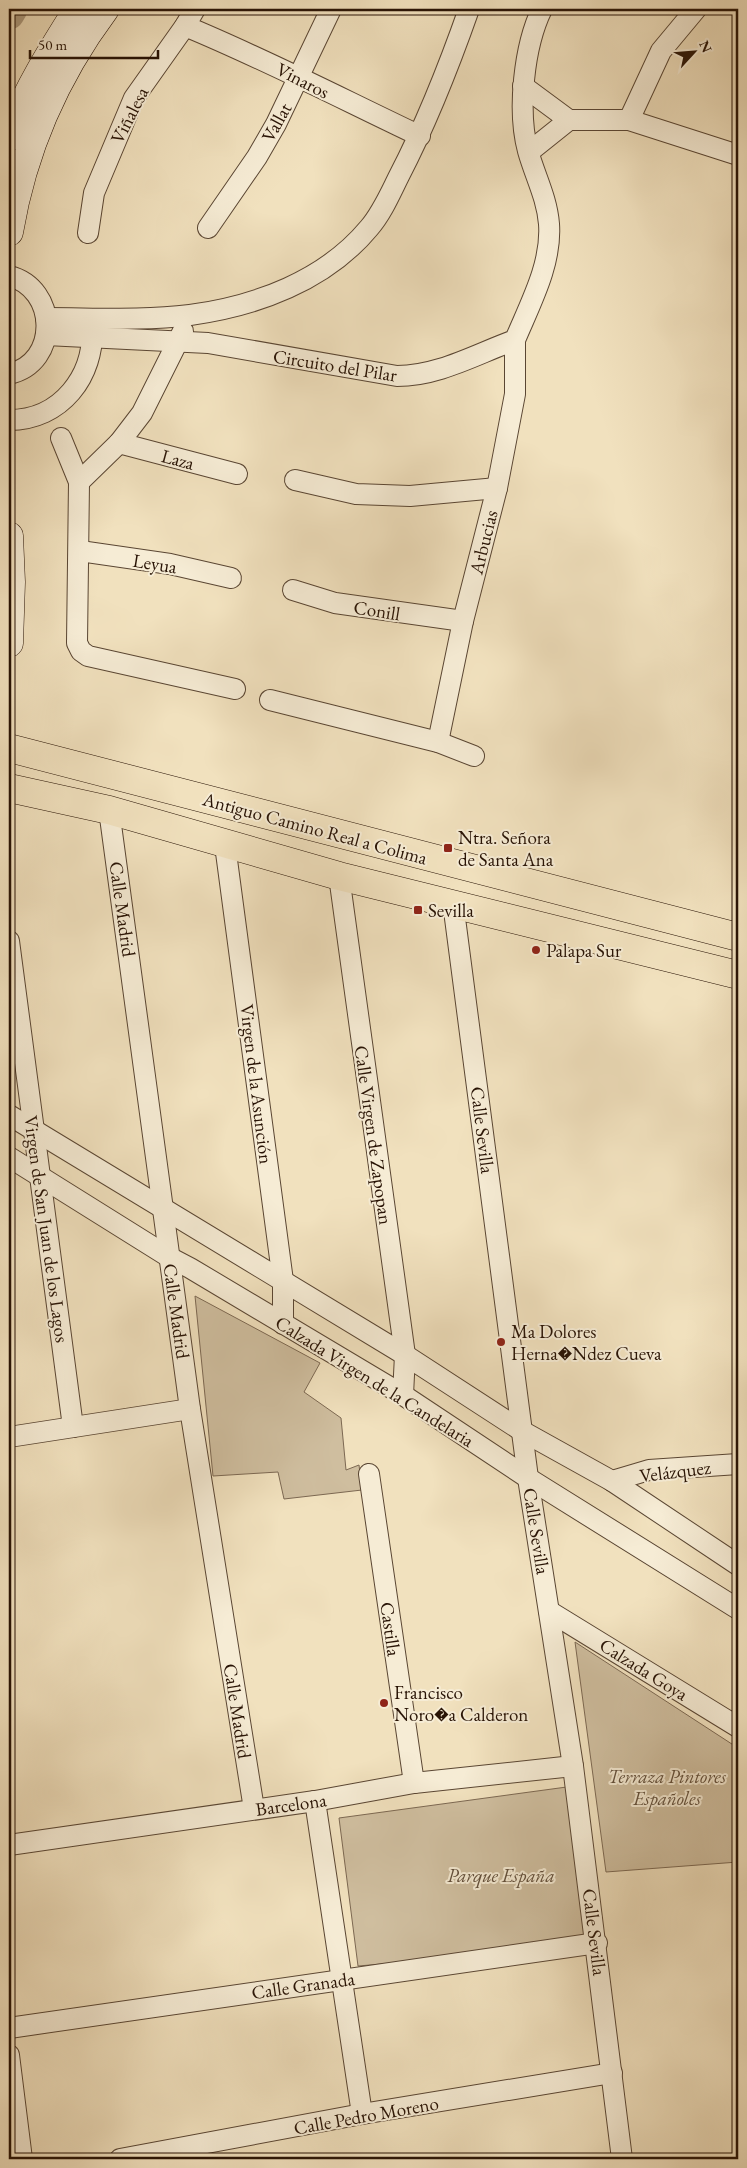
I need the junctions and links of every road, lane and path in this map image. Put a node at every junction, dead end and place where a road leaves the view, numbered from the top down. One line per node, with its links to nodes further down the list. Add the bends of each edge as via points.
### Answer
1 (78, 9): 14 (street, via 49,52 17,114)
2 (105, 9): 18 (street, via 72,55 37,125 25,160)
3 (195, 9): 8 (street, Viñalesa)
4 (331, 9): 9 (street, Vallat)
5 (468, 9): 13 (street, Circuito del Pilar)
6 (542, 9): 10 (street)
7 (696, 9): 12 (street, via 661,51)
8 (185, 26): 9 (street, Vinaros); 19 (street, Viñalesa, via 134,98 94,192)
9 (299, 79): 13 (street, Vinaros); 17 (street, Vallat, via 257,157)
10 (523, 86): 11 (street); 15 (street, via 522,112)
11 (569, 120): 12 (street); 15 (street)
12 (629, 120): 16 (street)
13 (420, 136): 21 (street, Circuito del Pilar, via 384,205 369,228 349,249 327,266 278,294)
14 (9, 137)
15 (529, 152): 24 (street, via 545,198 548,247 543,272)
16 (738, 155)
17 (208, 228)
18 (9, 232)
19 (88, 233)
20 (9, 276): 22 (street, via 30,287 41,301)
21 (189, 315): 23 (street, Circuito del Pilar); 25 (street)
22 (46, 326): 23 (street, Circuito del Pilar); 26 (street, via 41,352 30,365)
23 (92, 328): 25 (street, Circuito del Pilar); 27 (street, via 91,354 77,387 45,412 24,420)
24 (515, 340): 25 (street, Circuito del Pilar, via 445,368 405,376 380,375 208,343); 33 (street, Arbucias, via 514,394)
25 (178, 341): 29 (street, via 142,413)
26 (9, 374)
27 (9, 420)
28 (61, 438): 32 (street)
29 (120, 443): 30 (street, Laza); 32 (street)
30 (237, 474)
31 (295, 480): 33 (street, via 356,494 410,496)
32 (79, 482): 35 (street)
33 (497, 488): 38 (street, Arbucias)
34 (9, 536): 39 (street)
35 (80, 552): 36 (street, Leyua, via 170,564); 40 (street, via 77,643 80,652)
36 (230, 578)
37 (293, 590): 38 (street, Conill, via 335,603)
38 (463, 621): 43 (street, Arbucias)
39 (9, 644)
40 (236, 689)
41 (270, 700): 43 (street)
42 (9, 740): 44 (street)
43 (438, 742): 45 (street)
44 (9, 748): 51 (main road, Antiguo Camino Real a Colima)
45 (474, 756)
46 (9, 788): 47 (main road, Antiguo Camino Real a Colima)
47 (110, 810): 48 (main road, Antiguo Camino Real a Colima); 58 (street, Calle Madrid)
48 (225, 845): 49 (main road, Antiguo Camino Real a Colima); 60 (street, Virgen de la Asunción)
49 (338, 876): 50 (main road, Antiguo Camino Real a Colima); 62 (street, Calle Virgen de Zapopan)
50 (453, 903): 53 (main road, Antiguo Camino Real a Colima); 66 (street, Calle Sevilla)
51 (738, 937)
52 (9, 941): 55 (street, Virgen de San Juan de los Lagos)
53 (738, 975)
54 (9, 1115): 55 (street, Calzada Virgen de la Candelaria)
55 (34, 1131): 57 (street, Virgen de San Juan de los Lagos); 58 (street, Calzada Virgen de la Candelaria)
56 (9, 1157): 57 (street, Calzada Virgen de la Candelaria)
57 (41, 1178): 59 (street, Calzada Virgen de la Candelaria); 65 (street, Virgen de San Juan de los Lagos)
58 (163, 1208): 59 (street, Calle Madrid); 60 (street, Calzada Virgen de la Candelaria)
59 (169, 1258): 61 (street, Calzada Virgen de la Candelaria); 64 (street, Calle Madrid)
60 (283, 1281): 61 (street, Virgen de la Asunción); 62 (street, Calzada Virgen de la Candelaria)
61 (283, 1324): 63 (street, Calzada Virgen de la Candelaria)
62 (405, 1355): 63 (street, Calle Virgen de Zapopan); 66 (street, Calzada Virgen de la Candelaria)
63 (403, 1395): 70 (street, Calzada Virgen de la Candelaria)
64 (190, 1409): 65 (street); 79 (street, Calle Madrid)
65 (74, 1427): 67 (street)
66 (522, 1431): 70 (street, Calle Sevilla); 71 (street, Calzada Virgen de la Candelaria)
67 (9, 1437)
68 (738, 1464): 71 (street, Velázquez, via 649,1470)
69 (369, 1474): 77 (street, Castilla)
70 (528, 1478): 73 (street, Calzada Virgen de la Candelaria); 74 (street, Calle Sevilla)
71 (612, 1481): 72 (street, Calzada Virgen de la Candelaria)
72 (738, 1565)
73 (738, 1609)
74 (549, 1610): 75 (street, Calzada Goya); 76 (street, Calle Sevilla)
75 (738, 1727)
76 (573, 1766): 77 (street, Barcelona); 81 (street, Calle Sevilla)
77 (414, 1783): 78 (street, Barcelona)
78 (315, 1801): 79 (street, Barcelona); 82 (street)
79 (254, 1809): 80 (street, Barcelona)
80 (9, 1845)
81 (596, 1943): 82 (street, Calle Granada); 85 (street, Calle Sevilla)
82 (341, 1979): 83 (street, Calle Granada); 86 (street)
83 (9, 2028)
84 (9, 2055): 87 (street)
85 (612, 2073): 86 (street, Calle Pedro Moreno); 89 (street, Calle Sevilla)
86 (362, 2114): 88 (street, Calle Pedro Moreno)
87 (22, 2159)
88 (120, 2159)
89 (622, 2159)

